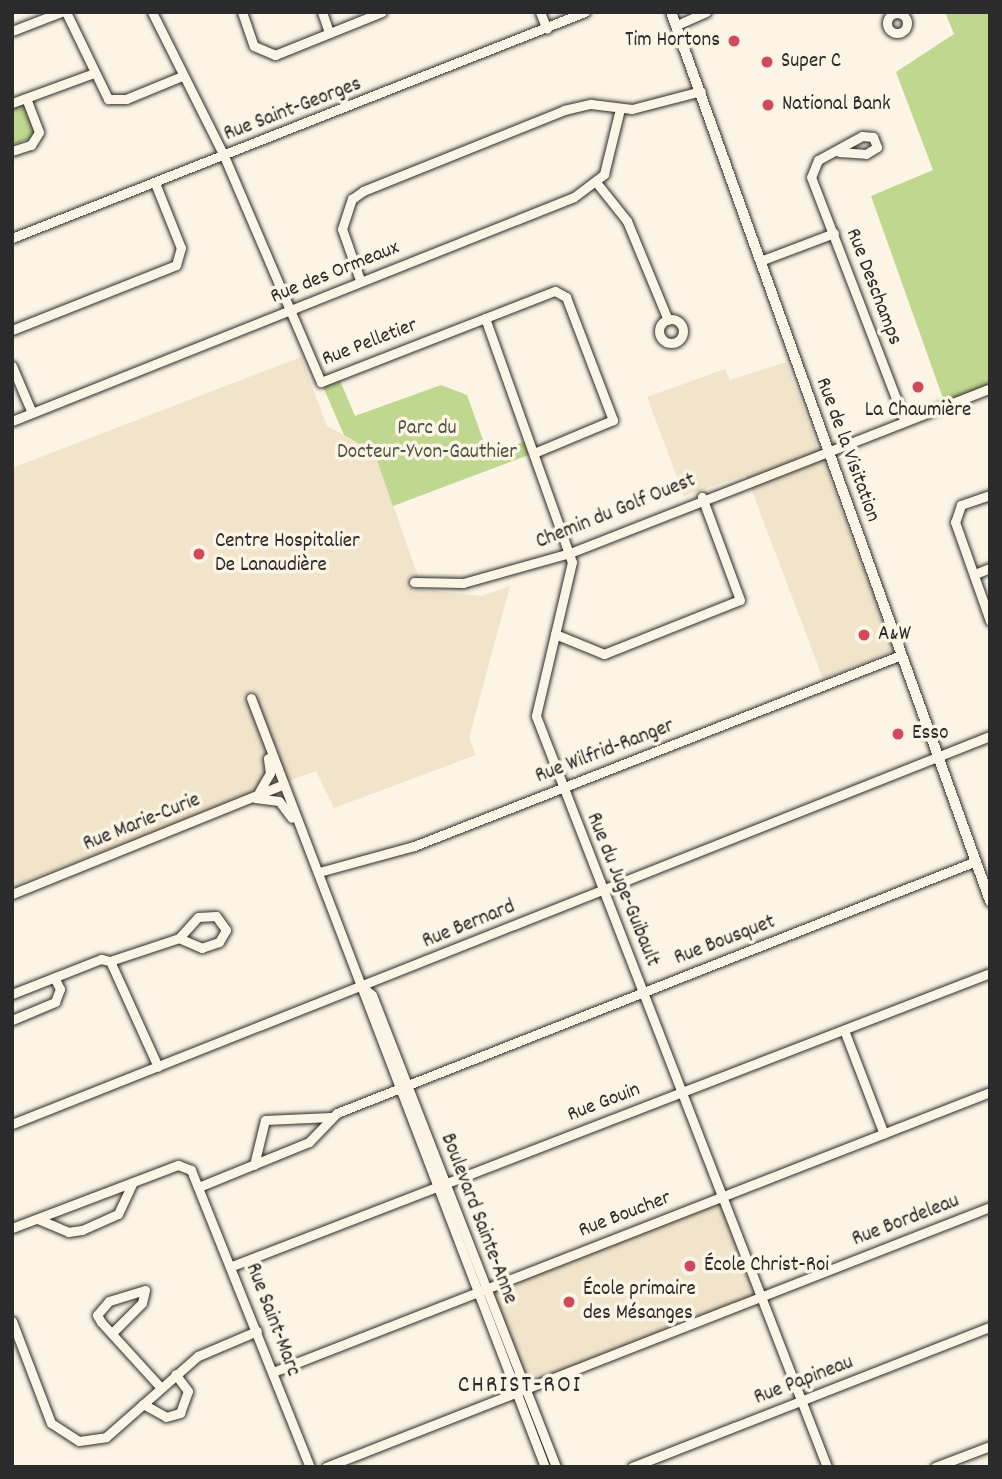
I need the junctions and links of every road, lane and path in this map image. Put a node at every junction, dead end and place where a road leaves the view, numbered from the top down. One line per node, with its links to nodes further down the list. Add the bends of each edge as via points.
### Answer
1 (64, 12): 12 (street); 14 (street)
2 (152, 12): 15 (street, Rue Pelletier)
3 (242, 12): 13 (street, via 265,54)
4 (322, 12): 13 (street)
5 (383, 12): 13 (street)
6 (540, 12): 11 (street)
7 (585, 12): 11 (street, Rue Saint-Georges)
8 (671, 12): 10 (main road, Rue de la Visitation)
9 (706, 12): 10 (street)
10 (677, 25): 16 (main road, Rue de la Visitation)
11 (547, 29): 22 (street, Rue Saint-Georges)
12 (12, 31)
13 (329, 32)
14 (94, 74): 15 (street, via 113,101); 17 (street)
15 (182, 76): 22 (street, Rue Pelletier)
16 (701, 91): 19 (street); 27 (main road, Rue de la Visitation)
17 (26, 98): 18 (street); 20 (street, via 39,132 31,145)
18 (12, 103)
19 (620, 109): 23 (street, via 610,162); 28 (street, via 591,104 565,110 363,191 349,205 342,229)
20 (12, 151)
21 (839, 152): 25 (street, Rue Deschamps, via 813,167)
22 (224, 156): 24 (street, Rue Saint-Georges); 29 (street, Rue Pelletier)
23 (596, 182): 28 (street, Rue des Ormeaux, via 562,202); 31 (street, via 627,221)
24 (155, 183): 26 (street, Rue Saint-Georges); 32 (street, via 181,248 176,265)
25 (834, 233): 27 (street); 36 (street, Rue Deschamps)
26 (12, 238)
27 (760, 261): 38 (main road, Rue de la Visitation)
28 (360, 280): 29 (street, Rue des Ormeaux)
29 (289, 310): 30 (street, Rue Pelletier, via 321,382); 35 (street, Rue des Ormeaux)
30 (485, 318): 39 (street, Rue du Juge-Guibault); 39 (street, Rue Pelletier, via 555,291 566,297 613,420)
31 (668, 320)
32 (12, 330)
33 (12, 366): 35 (street)
34 (990, 388): 36 (street, Chemin du Golf Ouest)
35 (32, 413): 37 (street, Rue des Ormeaux)
36 (904, 419): 38 (street, Chemin du Golf Ouest)
37 (12, 421)
38 (826, 447): 41 (street, Chemin du Golf Ouest); 48 (main road, Rue de la Visitation)
39 (534, 453): 42 (street, Rue du Juge-Guibault)
40 (990, 495): 44 (street, via 961,505 955,522)
41 (702, 497): 42 (street, Chemin du Golf Ouest); 47 (street, via 740,600 604,654)
42 (570, 553): 45 (street, Chemin du Golf Ouest, via 463,583); 47 (street, Rue du Juge-Guibault, via 571,579)
43 (990, 568): 44 (street)
44 (975, 574): 46 (street)
45 (414, 582)
46 (990, 621)
47 (555, 634): 54 (street, Rue du Juge-Guibault, via 536,716)
48 (901, 655): 52 (main road, Rue de la Visitation); 54 (street, Rue Wilfrid-Ranger)
49 (251, 698): 51 (street, Boulevard Sainte-Anne)
50 (990, 736): 52 (street, Rue Bernard)
51 (271, 754): 53 (street, Boulevard Sainte-Anne); 55 (street, via 267,782)
52 (937, 755): 57 (main road, Rue de la Visitation); 59 (street, Rue Bernard)
53 (284, 784): 55 (street, Rue Marie-Curie); 56 (street, Boulevard Sainte-Anne)
54 (562, 788): 58 (street, Rue Wilfrid-Ranger, via 414,846); 59 (street, Rue du Juge-Guibault)
55 (248, 799): 56 (street, via 279,801); 60 (street, Rue Marie-Curie)
56 (302, 830): 58 (street, Boulevard Sainte-Anne)
57 (976, 861): 61 (main road, Rue de la Visitation); 67 (street, Rue Bousquet)
58 (319, 872): 66 (street, Boulevard Sainte-Anne)
59 (603, 890): 66 (street, Rue Bernard); 67 (street, Rue du Juge-Guibault)
60 (12, 894)
61 (990, 901)
62 (179, 937): 62 (street, via 202,948 219,942 226,930 205,915); 63 (street)
63 (110, 961): 65 (street); 71 (street)
64 (990, 973): 70 (street, Rue Gouin)
65 (54, 977): 68 (street); 69 (street, via 60,989 55,1002)
66 (363, 987): 71 (street, Rue Bernard); 72 (street, Boulevard Sainte-Anne)
67 (643, 992): 72 (street, Rue Bousquet); 73 (street, Rue du Juge-Guibault)
68 (12, 994)
69 (12, 1020)
70 (844, 1030): 73 (street, Rue Gouin); 77 (street)
71 (158, 1067): 76 (street, Rue Bernard)
72 (403, 1088): 75 (street, Rue Bousquet); 80 (street, Boulevard Sainte-Anne); 82 (street, Boulevard Sainte-Anne)
73 (680, 1091): 80 (street, Rue Gouin); 83 (street, Rue du Juge-Guibault)
74 (990, 1092): 77 (street, Rue Boucher)
75 (331, 1117): 78 (street, Rue Bousquet, via 309,1142); 78 (street, Rue Bousquet, via 265,1120)
76 (12, 1124)
77 (884, 1134): 83 (street, Rue Boucher)
78 (254, 1165): 81 (street, Rue Bousquet)
79 (133, 1182): 81 (street, via 184,1165); 85 (street); 85 (street, via 115,1217 82,1230 68,1232)
80 (446, 1184): 82 (street, Rue Gouin); 88 (street, Boulevard Sainte-Anne)
81 (201, 1186): 87 (street, Rue Saint-Marc)
82 (436, 1188): 87 (street, Rue Gouin); 88 (street, Boulevard Sainte-Anne)
83 (722, 1196): 88 (street, Rue Boucher); 89 (street, Rue du Juge-Guibault)
84 (990, 1208): 89 (street, Rue Bordeleau)
85 (38, 1219): 86 (street)
86 (12, 1228)
87 (232, 1266): 92 (street, Rue Saint-Marc)
88 (481, 1290): 94 (street, Rue Boucher); 97 (street, Boulevard Sainte-Anne)
89 (761, 1296): 97 (street, Rue Bordeleau); 98 (street, Rue du Juge-Guibault)
90 (12, 1321): 99 (street, via 51,1423 63,1434 98,1441)
91 (990, 1327): 98 (street, Rue Papineau)
92 (257, 1331): 94 (street, Rue Saint-Marc); 95 (street, via 198,1356)
93 (112, 1333): 93 (street, via 99,1309 145,1290 142,1303); 96 (street)
94 (274, 1371): 101 (street, Rue Saint-Marc)
95 (175, 1374): 96 (street); 99 (street, via 188,1391 180,1413 166,1417)
96 (161, 1388): 99 (street)
97 (521, 1390): 102 (street, Rue Bordeleau); 103 (street, Boulevard Sainte-Anne); 104 (street, Boulevard Sainte-Anne)
98 (801, 1401): 105 (street, Rue Papineau); 106 (street, Rue du Juge-Guibault)
99 (143, 1404)
100 (990, 1446): 107 (street)
101 (310, 1467)
102 (326, 1467)
103 (545, 1467)
104 (556, 1467)
105 (632, 1467)
106 (827, 1467)
107 (935, 1467)

